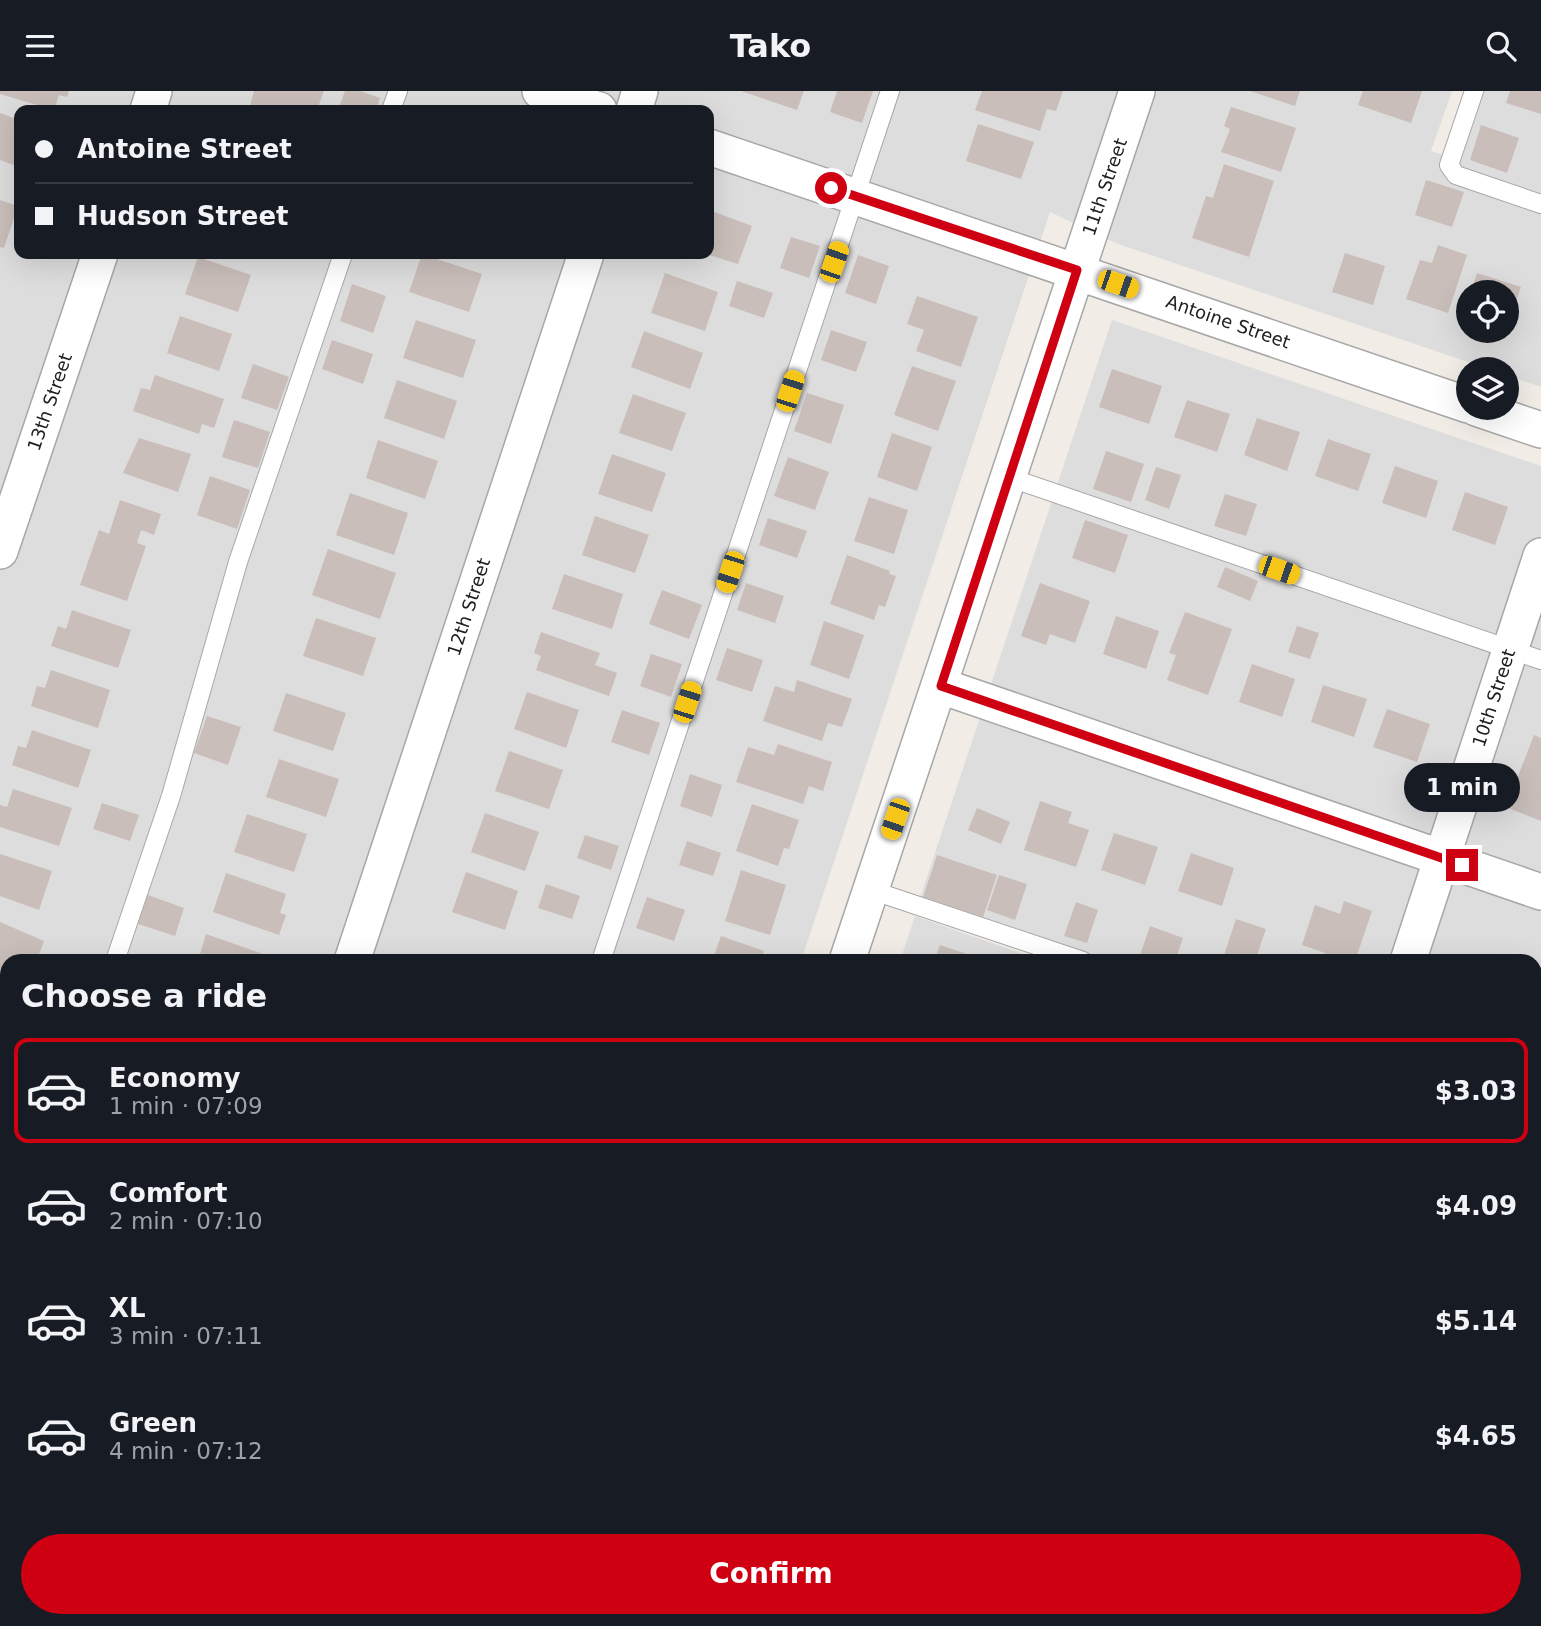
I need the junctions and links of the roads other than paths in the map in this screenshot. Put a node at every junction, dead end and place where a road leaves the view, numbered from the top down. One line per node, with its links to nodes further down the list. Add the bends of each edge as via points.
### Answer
1 (540, 91): 5 (street)
2 (890, 91): 7 (lane)
3 (1137, 91): 12 (street, 11th Street)
4 (1474, 91): 8 (lane, via 1449,165 1456,175)
5 (583, 105)
6 (714, 149): 7 (street, Antoine Street)
7 (855, 196): 12 (street, Antoine Street); 26 (lane)
8 (1541, 204)
9 (98, 259): 17 (street, 13th Street)
10 (340, 259): 24 (lane, via 238,562 171,796)
11 (584, 259): 25 (street, 12th Street)
12 (1077, 270): 13 (street, Antoine Street); 16 (street, 11th Street)
13 (1456, 401)
14 (1511, 420): 15 (street)
15 (1541, 430)
16 (1007, 477): 19 (lane); 20 (street, 11th Street)
17 (0, 551)
18 (1541, 556): 19 (street, 10th Street)
19 (1526, 655): 21 (street, 10th Street)
20 (941, 686): 21 (street); 22 (street, 11th Street)
21 (1442, 858): 23 (street); 29 (street, 10th Street)
22 (870, 890): 27 (street, 11th Street); 28 (lane)
23 (1541, 892)
24 (117, 954)
25 (354, 954)
26 (603, 954)
27 (849, 954)
28 (1057, 954)
29 (1410, 954)

